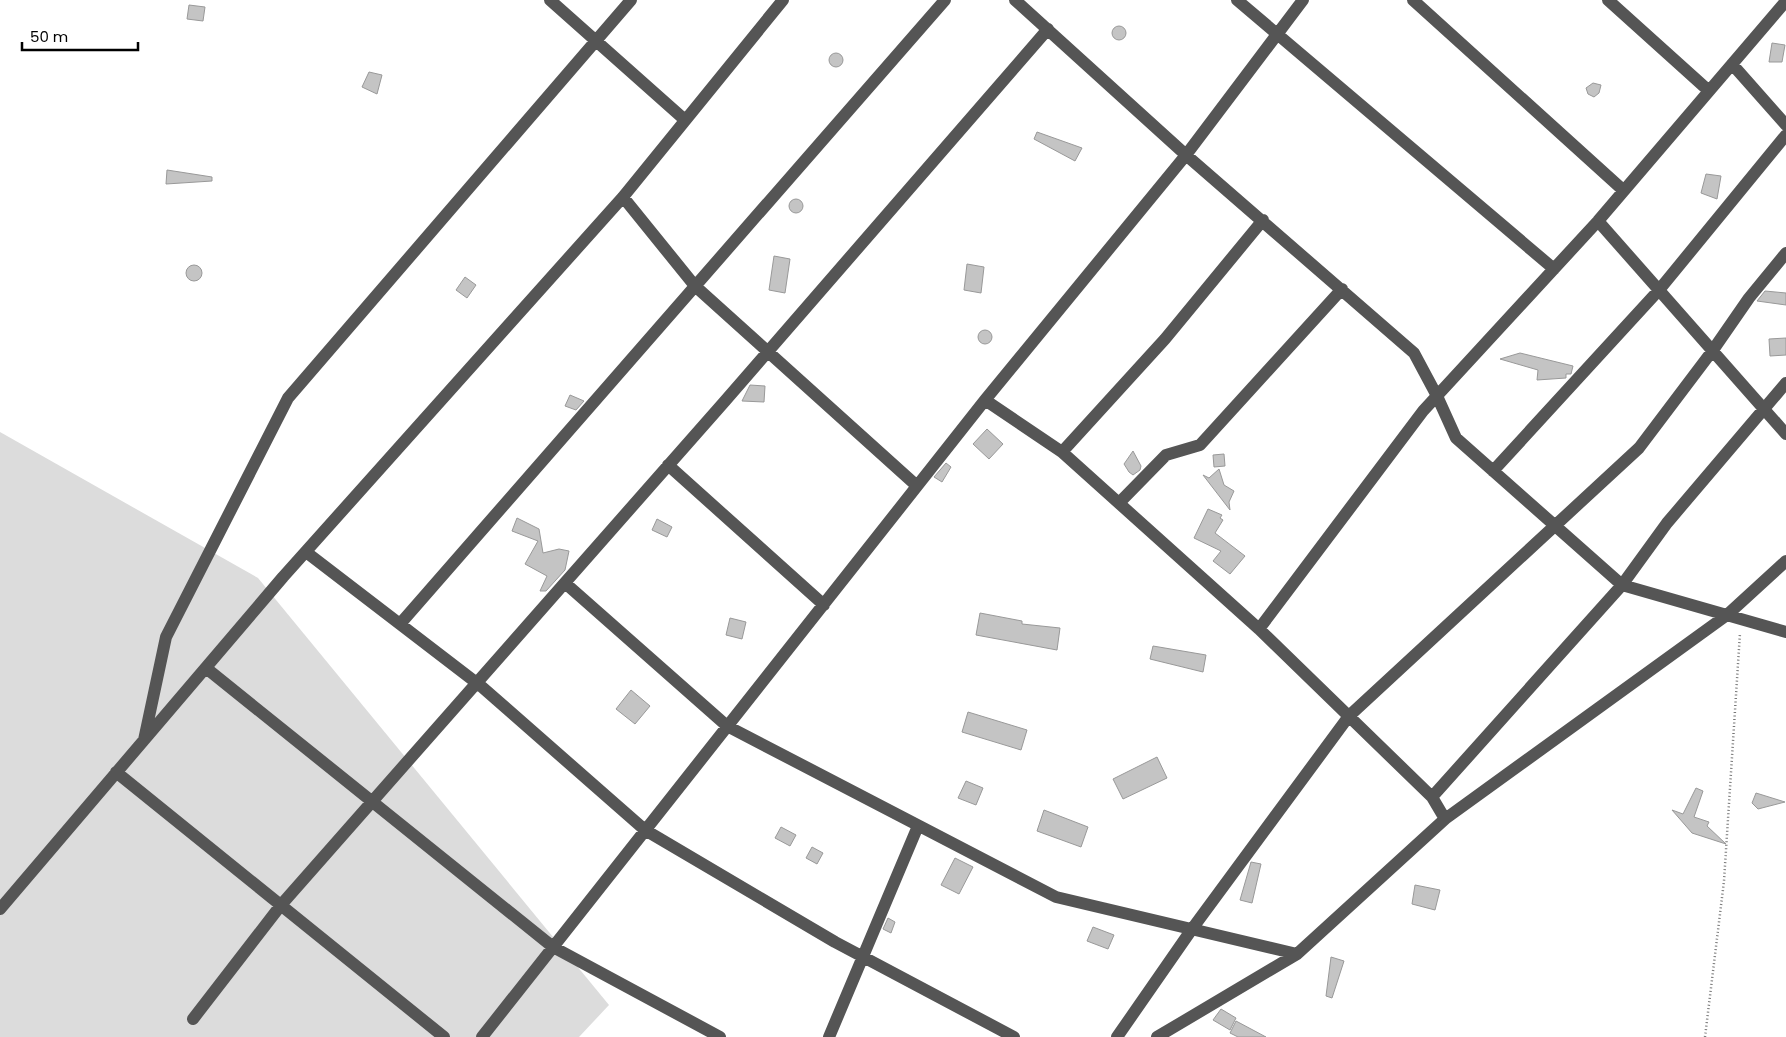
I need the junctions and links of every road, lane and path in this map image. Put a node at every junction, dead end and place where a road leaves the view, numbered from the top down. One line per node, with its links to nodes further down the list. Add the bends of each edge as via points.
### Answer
1 (550, 0): 13 (street)
2 (631, 0): 13 (street)
3 (783, 0): 16 (street)
4 (945, 0): 26 (street)
5 (1015, 0): 11 (street)
6 (1237, 0): 12 (street)
7 (1303, 0): 12 (street)
8 (1413, 0): 20 (street)
9 (1608, 0): 15 (street)
10 (1786, 0): 14 (street)
11 (1048, 29): 19 (street); 30 (street)
12 (1277, 32): 19 (street); 25 (street)
13 (596, 41): 16 (street); 56 (street, via 288,398 166,637)
14 (1732, 64): 15 (street); 17 (street)
15 (1709, 91): 20 (street)
16 (685, 120): 21 (street)
17 (1786, 125)
18 (1786, 135): 28 (street)
19 (1186, 155): 22 (street); 33 (street)
20 (1623, 190): 23 (street)
21 (623, 197): 26 (street); 42 (street)
22 (1263, 220): 27 (street); 36 (street, via 1165,339)
23 (1598, 221): 25 (street); 28 (street)
24 (1786, 253): 29 (street, via 1749,298)
25 (1554, 269): 32 (street)
26 (695, 286): 30 (street); 49 (street)
27 (1342, 289): 32 (street, via 1414,353); 40 (street, via 1200,446 1166,455)
28 (1659, 290): 29 (street); 38 (street)
29 (1713, 350): 34 (street); 41 (street, via 1639,448)
30 (768, 351): 37 (street); 39 (street)
31 (1786, 383): 34 (street)
32 (1438, 396): 38 (street, via 1456,438); 50 (street, via 1423,411)
33 (985, 400): 36 (street); 39 (street)
34 (1764, 410): 35 (street); 45 (street, via 1667,523)
35 (1786, 434)
36 (1062, 452): 40 (street)
37 (668, 465): 44 (street); 46 (street)
38 (1493, 471): 41 (street)
39 (917, 486): 46 (street)
40 (1119, 503): 50 (street)
41 (1555, 526): 45 (street); 54 (street)
42 (306, 552): 49 (street); 52 (street)
43 (1786, 561): 47 (street)
44 (565, 583): 53 (street); 55 (street)
45 (1622, 584): 47 (street); 58 (street)
46 (824, 604): 55 (street)
47 (1726, 615): 48 (street); 60 (street)
48 (1741, 619): 51 (street); 77 (path, via 1724,881)
49 (400, 624): 53 (street)
50 (1259, 629): 54 (street)
51 (1786, 632)
52 (206, 668): 56 (street); 59 (street)
53 (477, 683): 59 (street); 62 (street)
54 (1349, 716): 58 (street); 65 (street)
55 (728, 726): 61 (street); 62 (street)
56 (144, 743): 57 (street)
57 (116, 772): 63 (street); 64 (street)
58 (1432, 797): 60 (street)
59 (372, 802): 63 (street); 66 (street)
60 (1446, 819): 67 (street)
61 (918, 826): 65 (street, via 1056,898); 68 (street)
62 (645, 830): 66 (street); 68 (street)
63 (281, 905): 69 (street); 70 (street)
64 (0, 909)
65 (1192, 929): 67 (street); 75 (street)
66 (553, 947): 71 (street); 72 (street)
67 (1297, 954): 76 (street)
68 (863, 957): 73 (street); 74 (street)
69 (193, 1019)
70 (444, 1037)
71 (482, 1037)
72 (720, 1037)
73 (829, 1037)
74 (1014, 1037)
75 (1117, 1037)
76 (1157, 1037)
77 (1705, 1037)

